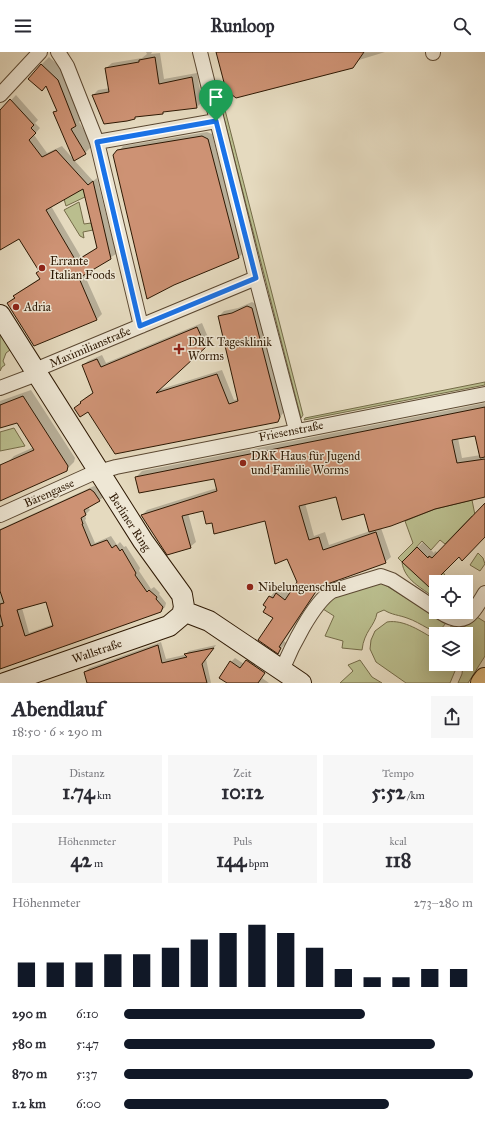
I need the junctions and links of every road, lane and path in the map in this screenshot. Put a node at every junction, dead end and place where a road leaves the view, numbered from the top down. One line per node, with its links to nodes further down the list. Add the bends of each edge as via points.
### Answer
1 (40, 52): 4 (street)
2 (58, 52): 6 (street)
3 (200, 52): 5 (street)
4 (0, 95)
5 (216, 121): 6 (street); 7 (street)
6 (97, 142): 9 (street)
7 (256, 278): 9 (street, Maximilianstraße); 13 (street)
8 (0, 315): 10 (main road, Berliner Ring)
9 (140, 326): 10 (street, Maximilianstraße)
10 (36, 372): 11 (street, Maximilianstraße); 14 (main road, Berliner Ring)
11 (0, 388)
12 (485, 394): 13 (street, Friesenstraße)
13 (296, 430): 14 (street, Friesenstraße)
14 (98, 472): 15 (street, Bärengasse); 18 (main road, Berliner Ring, via 157,563 182,596)
15 (0, 515)
16 (485, 593): 19 (street)
17 (429, 604): 22 (street, via 392,580 380,576 332,591 318,604 293,644)
18 (183, 611): 22 (main road, via 209,621); 24 (main road, Wallstraße, via 170,626)
19 (473, 612)
20 (452, 619): 21 (street)
21 (465, 619)
22 (282, 670): 25 (main road)
23 (485, 679): 26 (highway)
24 (5, 683)
25 (301, 683)
26 (482, 683)

